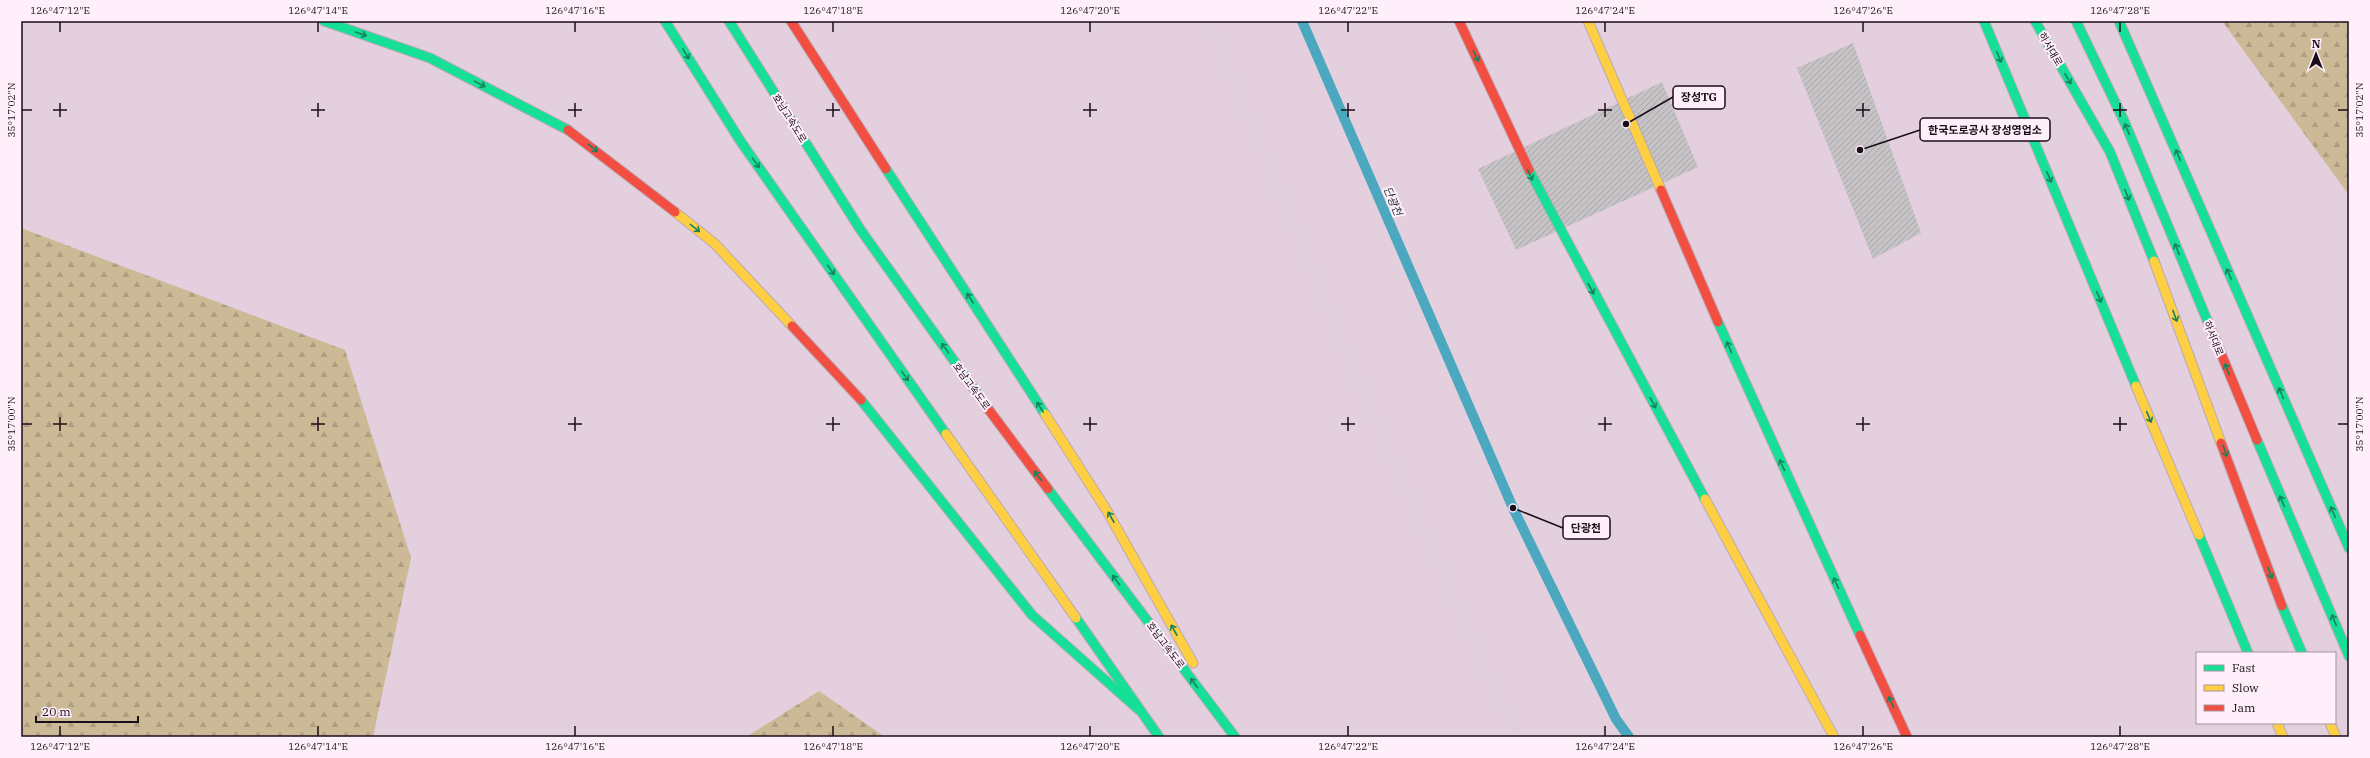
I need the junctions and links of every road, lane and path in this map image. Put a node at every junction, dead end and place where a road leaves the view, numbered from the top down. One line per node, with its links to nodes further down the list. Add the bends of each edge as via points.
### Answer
1 (324, 21): 16 (highway, one-way to 16, via 430,58 574,133 714,243 856,394 1032,615)
2 (665, 21): 16 (highway, one-way to 16, via 741,142)
3 (729, 21): 20 (highway, 호남고속도로, one-way to 3, via 1001,427 864,236)
4 (791, 21): 20 (highway, one-way to 4, via 1107,511)
5 (1209, 21): 21 (path, via 1356,377 1505,713)
6 (1460, 21): 22 (highway, one-way to 22, via 1536,186)
7 (1588, 21): 23 (highway, one-way to 7, via 1744,382)
8 (1984, 21): 13 (highway, one-way to 13)
9 (2035, 21): 14 (highway, 하서대로, one-way to 14, via 2110,152 2162,281 2276,590)
10 (2076, 21): 15 (highway, 하서대로, one-way to 10, via 2125,123)
11 (2119, 21): 12 (highway, one-way to 11)
12 (2349, 548)
13 (2248, 652)
14 (2302, 652)
15 (2349, 656)
16 (1139, 710): 19 (highway)
17 (2277, 724): 24 (highway)
18 (2330, 724): 25 (highway)
19 (1159, 737)
20 (1235, 737)
21 (1520, 737)
22 (1834, 737)
23 (1907, 737)
24 (2283, 737)
25 (2336, 737)

